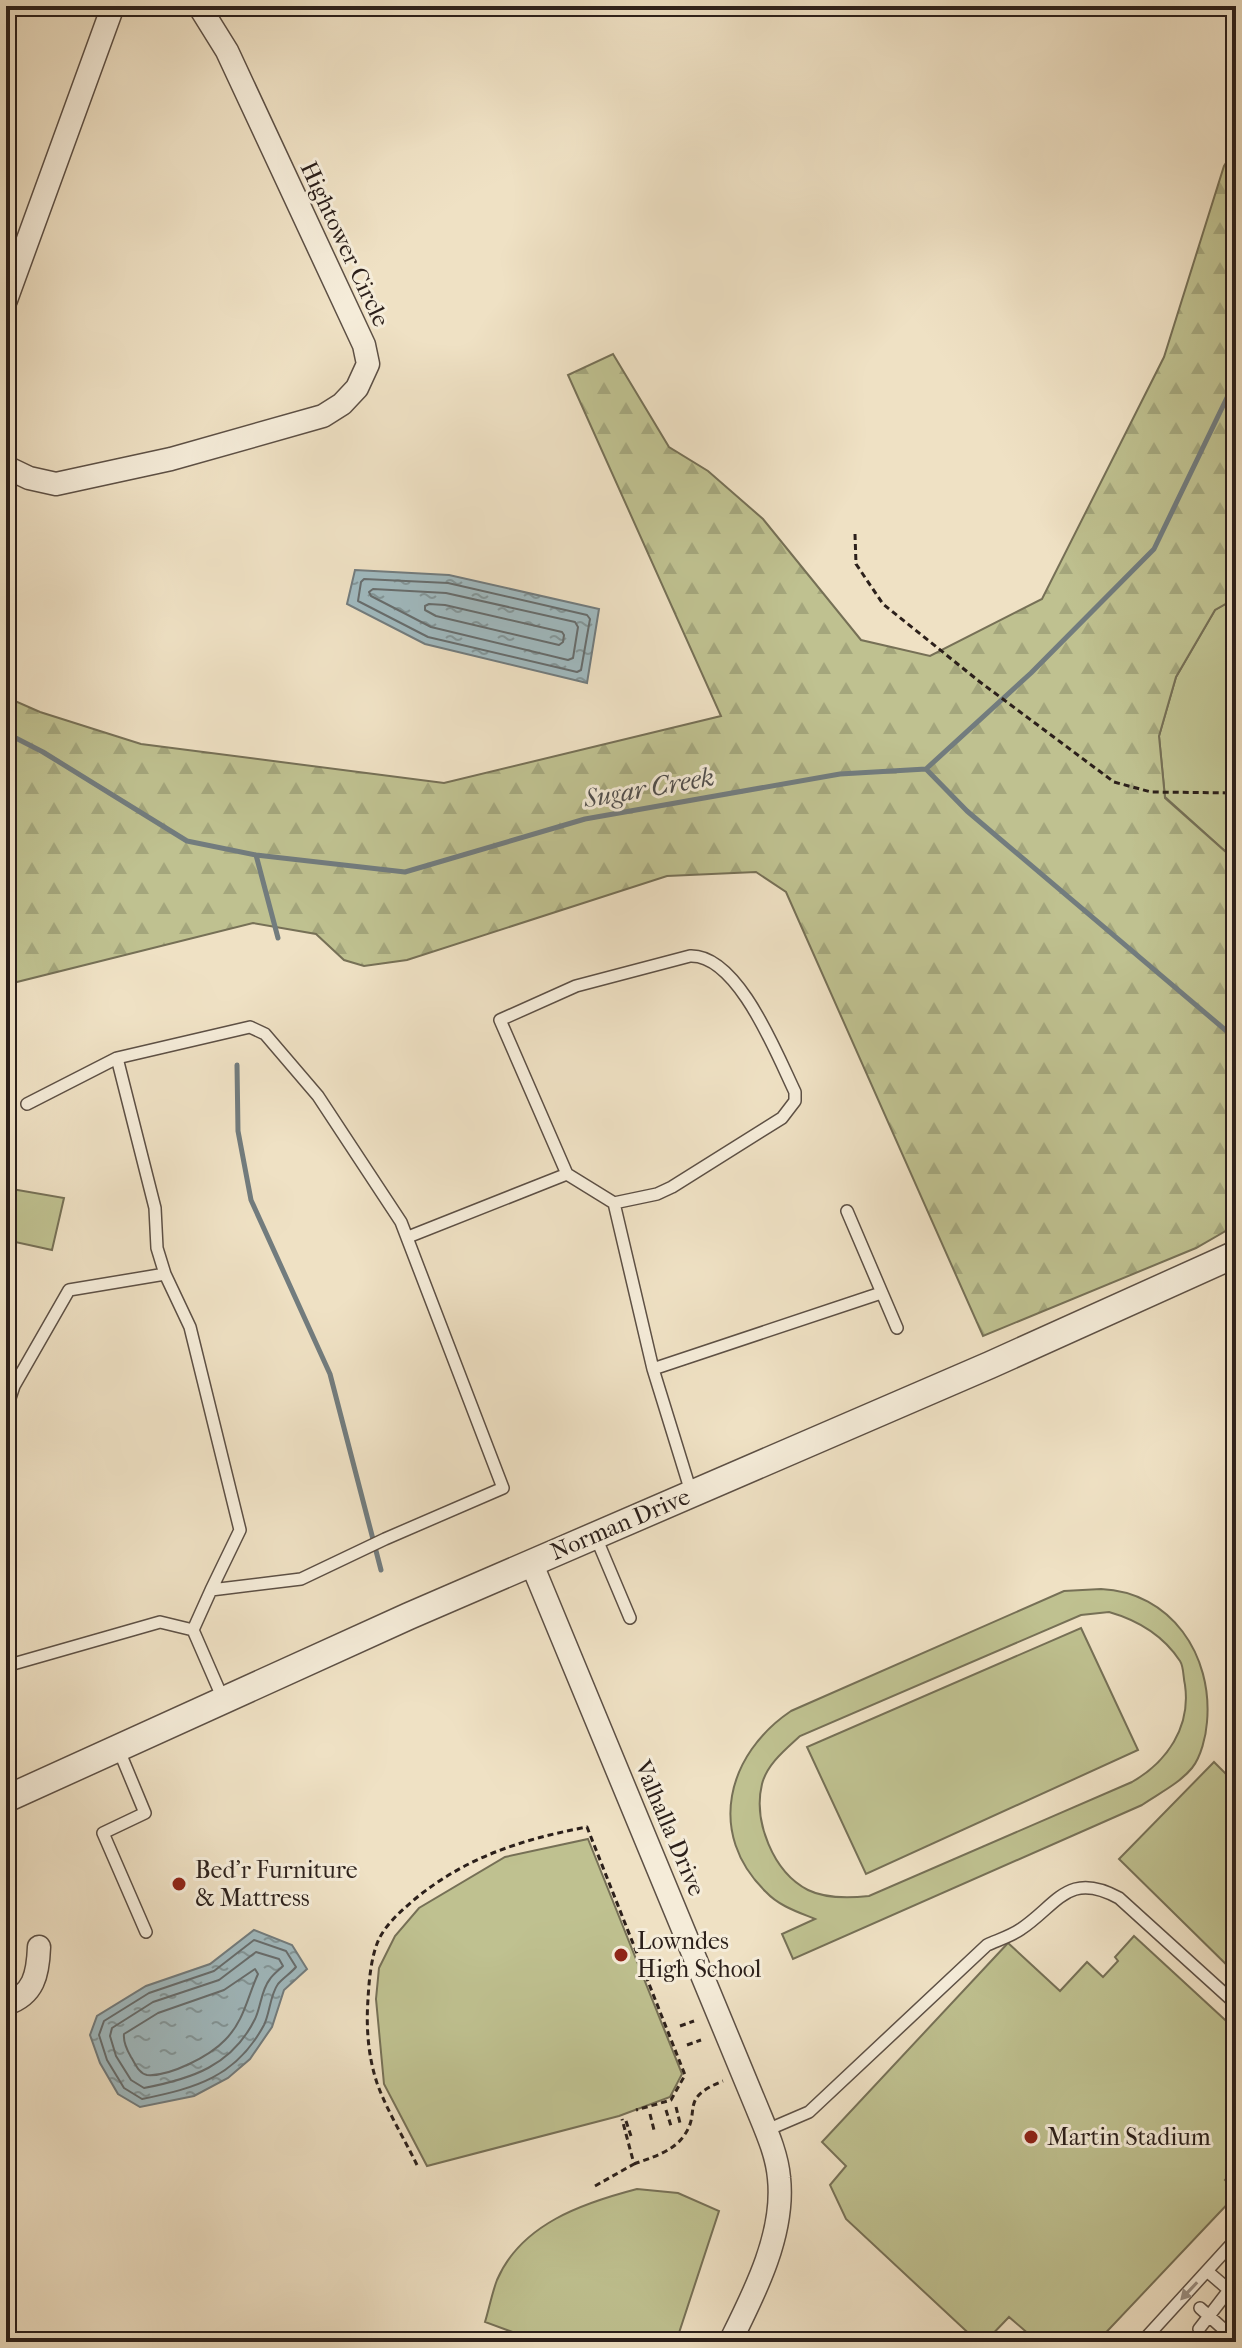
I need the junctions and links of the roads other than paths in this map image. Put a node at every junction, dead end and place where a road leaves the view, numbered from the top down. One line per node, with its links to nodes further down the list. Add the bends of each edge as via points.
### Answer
1 (113, 6): 3 (street)
2 (199, 6): 4 (street, Hightower Circle, via 227,51 364,345 368,364 342,404 323,416 252,438 56,484)
3 (6, 300)
4 (6, 467)
5 (117, 1058): 6 (lane); 10 (lane, via 258,1028 318,1096); 12 (lane, via 155,1208 157,1248)
6 (27, 1104)
7 (567, 1174): 8 (lane); 8 (lane, via 500,1020 576,986 690,956 717,963 753,1004 795,1101 782,1118 672,1187); 10 (lane)
8 (614, 1203): 15 (lane)
9 (847, 1211): 13 (lane)
10 (408, 1237): 20 (lane, via 503,1488 301,1579)
11 (1236, 1254): 17 (street, Norman Drive)
12 (165, 1274): 16 (lane, via 69,1290 14,1386); 20 (lane, via 190,1327 240,1530)
13 (881, 1293): 14 (lane); 15 (lane)
14 (897, 1328)
15 (653, 1369): 17 (lane)
16 (6, 1410)
17 (692, 1493): 18 (street, Norman Drive)
18 (595, 1535): 19 (street, Norman Drive); 21 (lane)
19 (531, 1562): 24 (street, Norman Drive); 31 (street, Valhalla Drive)
20 (211, 1590): 22 (lane)
21 (630, 1618)
22 (193, 1630): 23 (lane, via 160,1622); 24 (lane)
23 (6, 1666)
24 (223, 1699): 25 (street, Norman Drive)
25 (118, 1748): 26 (street, Norman Drive); 27 (lane, via 145,1813 103,1833)
26 (6, 1799)
27 (146, 1932)
28 (39, 1947): 29 (street, via 33,1984)
29 (6, 2004)
30 (1236, 2004): 31 (lane, via 1119,1898 1078,1888 1057,1898 1021,1929 987,1945 809,2112)
31 (767, 2130): 39 (street, Valhalla Drive, via 779,2177 778,2209 767,2256)
32 (1236, 2239): 33 (lane)
33 (1207, 2271): 34 (lane); 38 (lane, one-way to 38)
34 (1234, 2289): 35 (lane)
35 (1204, 2312): 36 (lane); 37 (lane)
36 (1199, 2329)
37 (1230, 2335)
38 (1149, 2340)
39 (730, 2342)

